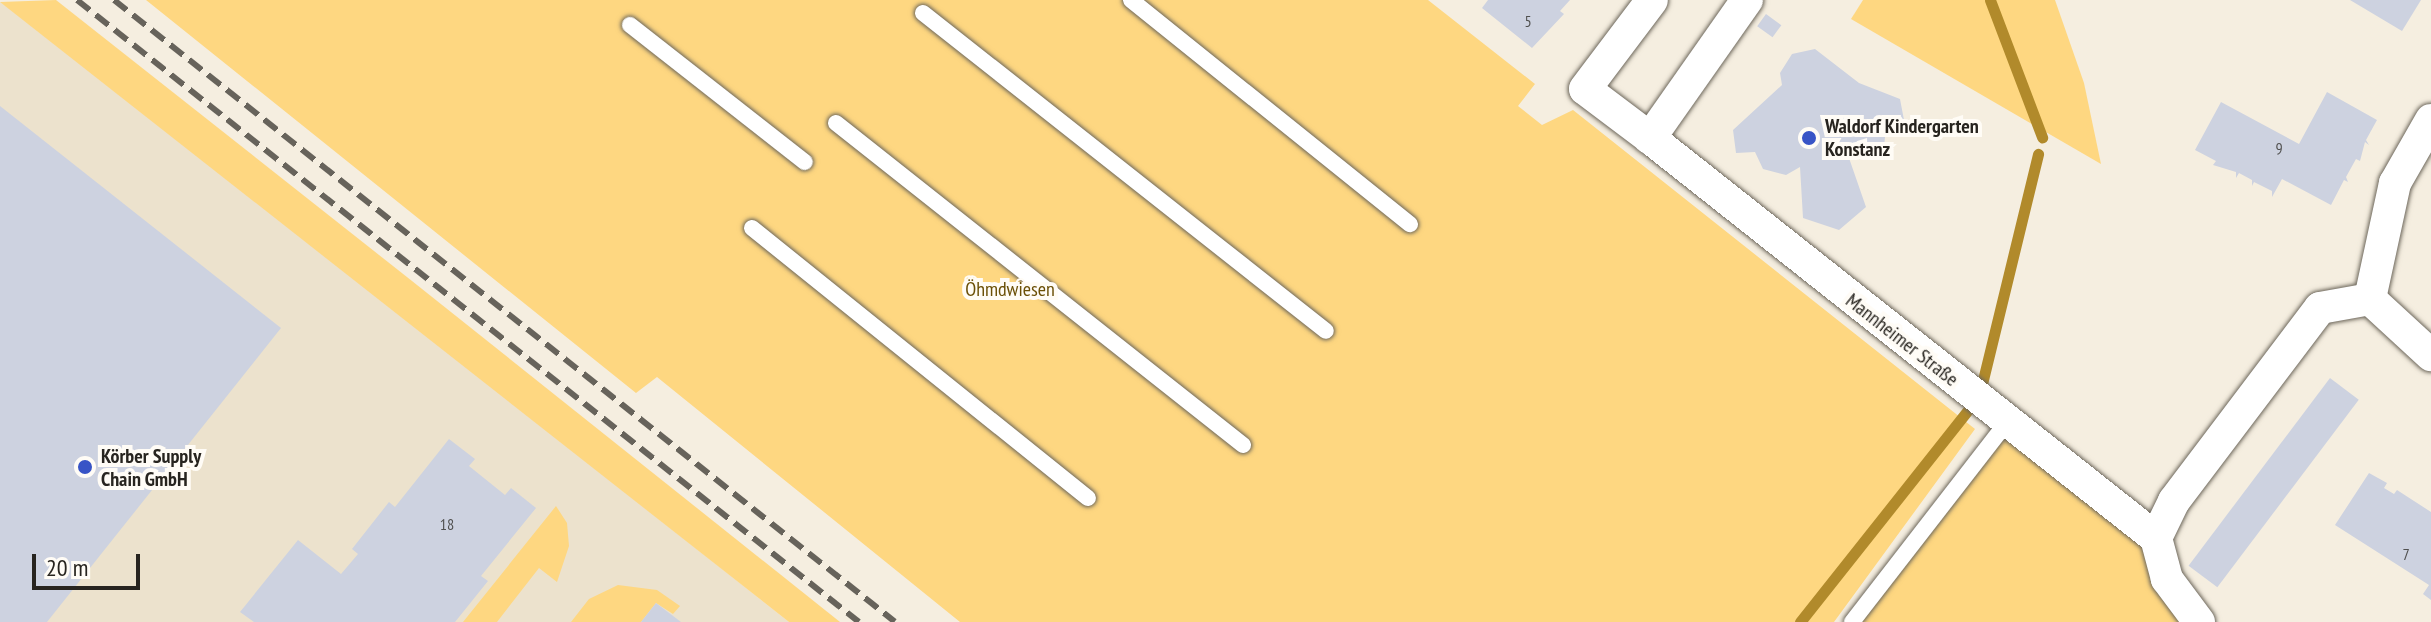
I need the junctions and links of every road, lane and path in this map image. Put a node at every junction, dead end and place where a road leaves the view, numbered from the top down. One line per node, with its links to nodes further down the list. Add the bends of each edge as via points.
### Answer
1 (1131, 0): 10 (lane)
2 (1652, 0): 8 (street, Mannheimer Straße, via 1585,89)
3 (1747, 0): 8 (street)
4 (926, 6): 13 (lane)
5 (630, 25): 9 (lane)
6 (2431, 120): 12 (street, via 2395,183)
7 (836, 123): 16 (lane)
8 (1650, 138): 15 (street, Mannheimer Straße)
9 (805, 162)
10 (1410, 224)
11 (752, 228): 17 (lane)
12 (2370, 299): 14 (street); 18 (street, via 2320,308 2174,501)
13 (1326, 331)
14 (2431, 355)
15 (2007, 422): 18 (street, Mannheimer Straße); 19 (lane)
16 (1243, 445)
17 (1088, 498)
18 (2156, 538): 20 (street, via 2167,579)
19 (1852, 622)
20 (2199, 622)

